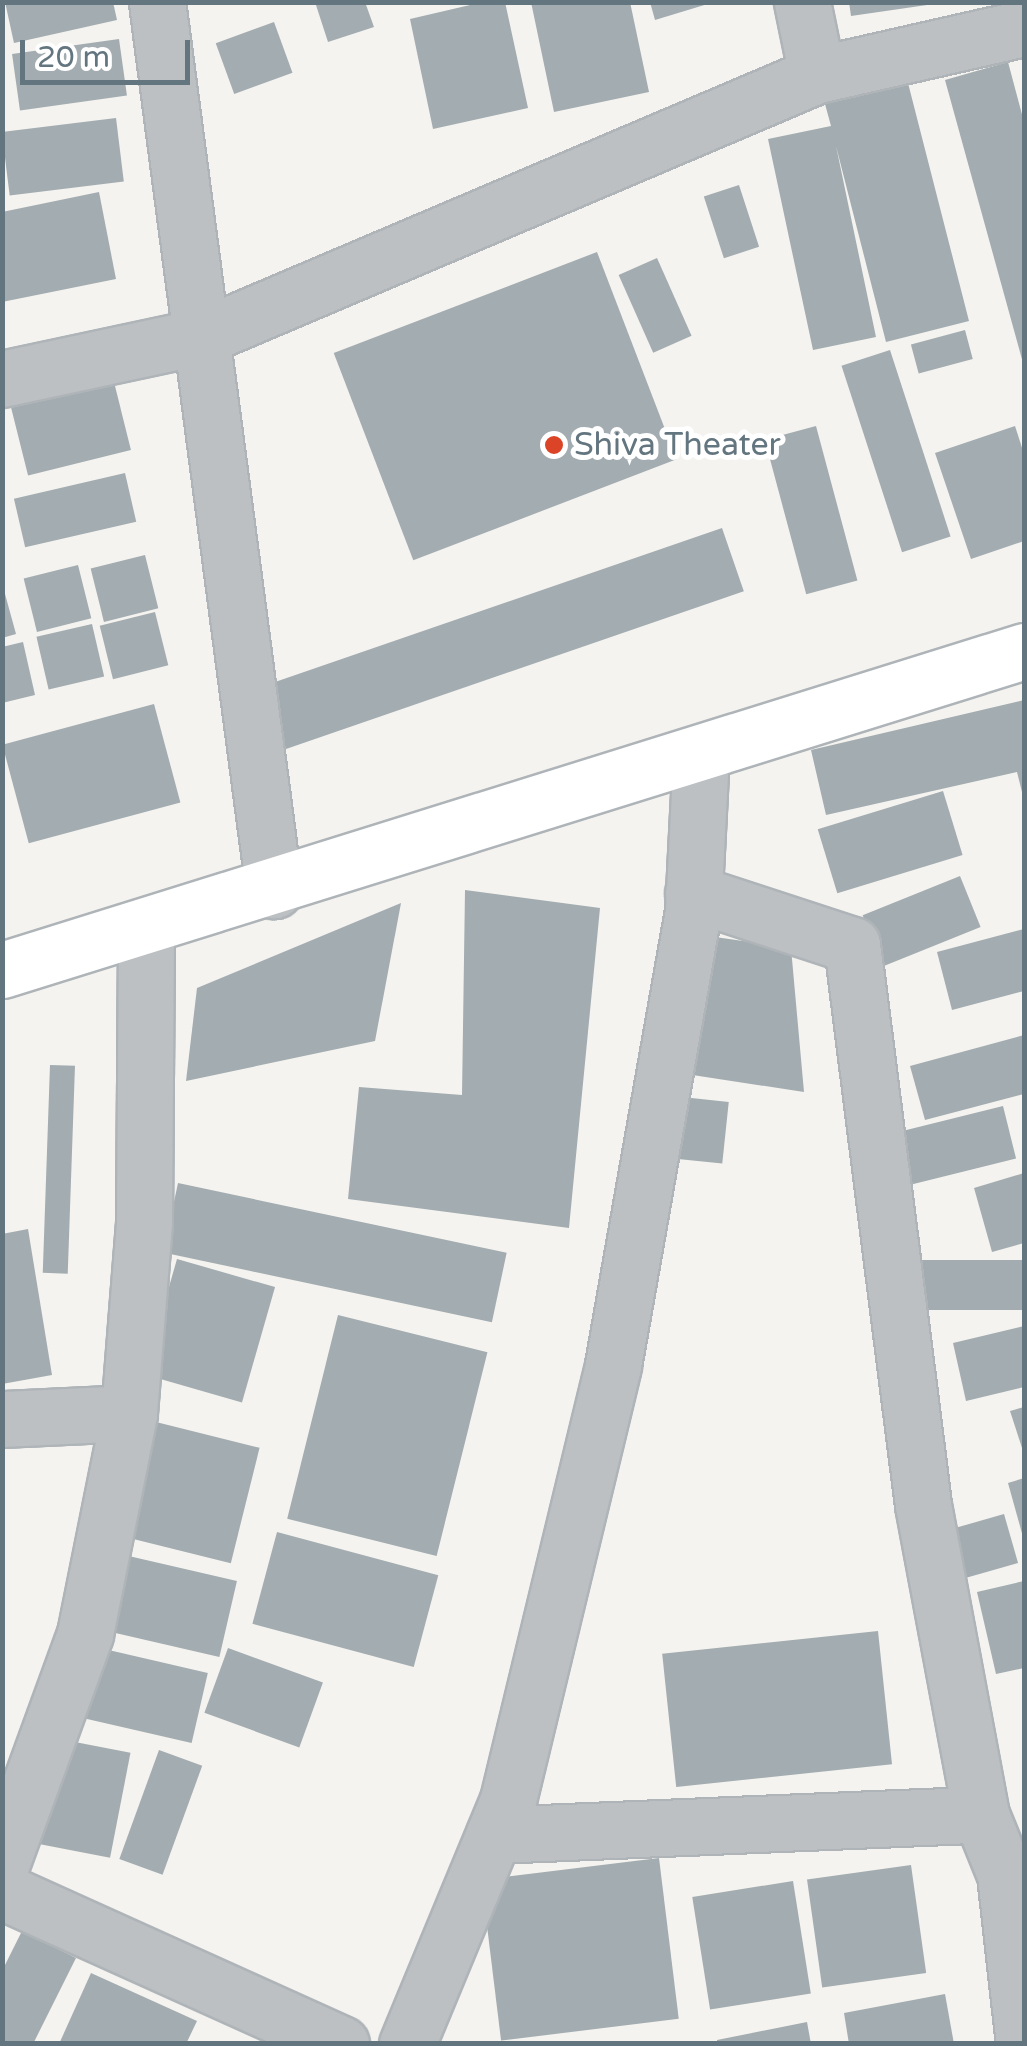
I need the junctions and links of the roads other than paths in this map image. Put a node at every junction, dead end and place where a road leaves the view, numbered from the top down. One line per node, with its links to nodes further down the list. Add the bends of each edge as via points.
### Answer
1 (157, 2): 5 (street)
2 (802, 2): 4 (street)
3 (1024, 28): 4 (street)
4 (817, 75): 5 (street)
5 (203, 336): 6 (street); 9 (street)
6 (2, 378)
7 (1024, 651): 8 (street)
8 (701, 754): 9 (street); 10 (street)
9 (274, 890): 11 (street)
10 (693, 893): 15 (street, via 852,946 923,1505); 16 (street, via 613,1365)
11 (146, 931): 12 (street); 13 (street, via 144,1223)
12 (2, 970)
13 (128, 1413): 14 (street); 17 (street, via 85,1634)
14 (2, 1418)
15 (981, 1815): 16 (street); 21 (street, via 1006,1874)
16 (494, 1835): 20 (street)
17 (2, 1862)
18 (2, 1891): 19 (street)
19 (341, 2044)
20 (407, 2044)
21 (1024, 2044)

